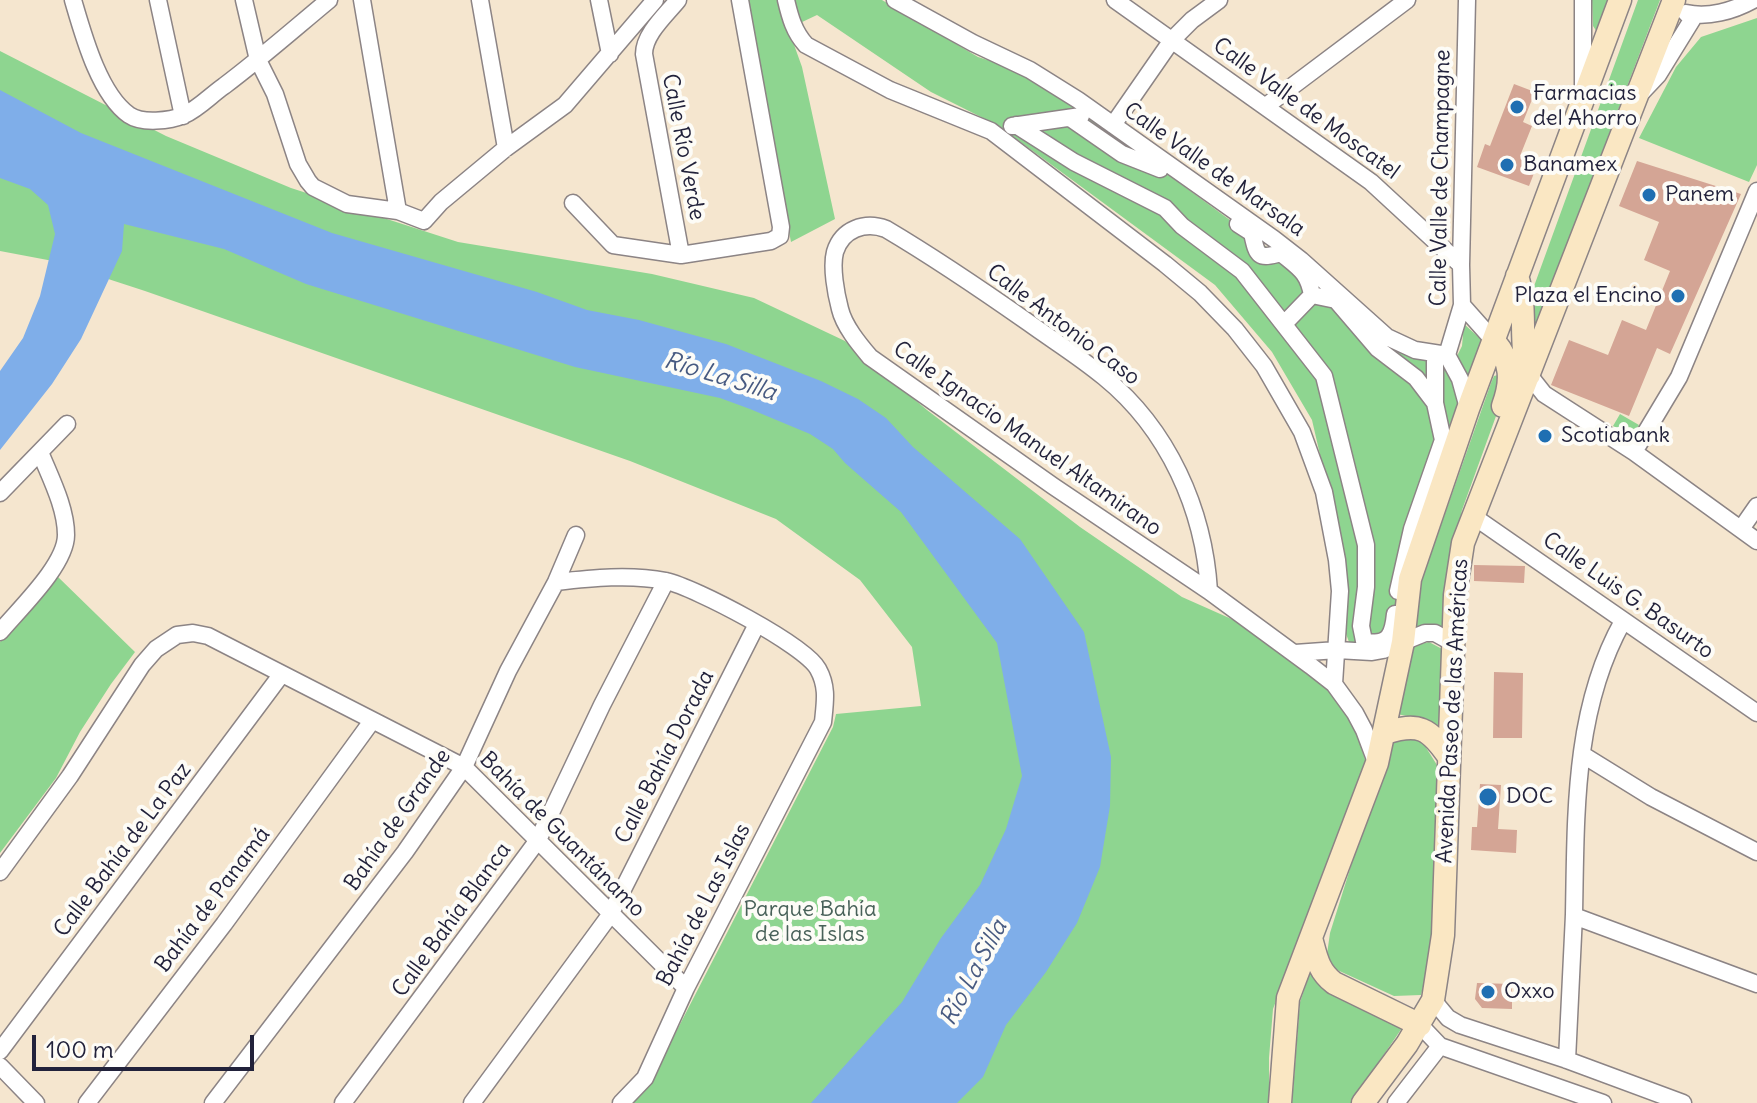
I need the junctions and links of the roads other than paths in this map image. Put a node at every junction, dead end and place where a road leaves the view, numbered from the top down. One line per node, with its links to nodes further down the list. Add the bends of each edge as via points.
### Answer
1 (73, 0): 29 (street, via 104,82 126,112 146,120)
2 (158, 0): 29 (street)
3 (244, 0): 24 (street)
4 (329, 0): 24 (street)
5 (362, 0): 37 (street)
6 (480, 0): 34 (street)
7 (599, 0): 23 (street)
8 (655, 0): 23 (street)
9 (678, 0): 39 (street, Calle Río Verde, via 644,46)
10 (740, 0): 39 (street, via 780,236)
11 (786, 0): 33 (street, via 798,37 815,51 890,90)
12 (895, 0): 28 (street, Calle Valle de Marsala, via 1030,70)
13 (1115, 0): 22 (street, Calle Valle de Moscatel)
14 (1219, 0): 22 (street)
15 (1407, 0): 27 (street)
16 (1467, 0): 40 (street, Calle Valle de Champagne)
17 (1583, 0): 25 (street)
18 (1620, 0): 25 (main road, Avenida Paseo de las Américas)
19 (1753, 0): 21 (street, via 1724,12)
20 (1672, 3): 21 (street); 26 (main road, Avenida Paseo de las Américas)
21 (1695, 15): 26 (street, via 1658,75)
22 (1172, 40): 27 (street, Calle Valle de Moscatel); 32 (street)
23 (610, 54): 34 (street, via 565,105)
24 (258, 60): 29 (street); 37 (street, via 298,164 313,187 347,204)
25 (1584, 93): 41 (main road, Avenida Paseo de las Américas)
26 (1638, 94): 48 (main road, Avenida Paseo de las Américas)
27 (1266, 106): 40 (street, Calle Valle de Moscatel, via 1390,197)
28 (1096, 113): 30 (street); 32 (street, Calle Valle de Marsala)
29 (183, 116)
30 (1070, 118): 31 (street); 42 (street, via 1122,154 1155,165 1252,233 1258,254 1281,253 1307,275)
31 (1016, 125): 33 (street); 45 (street, via 1074,162 1165,208 1242,271)
32 (1113, 125): 47 (street, Calle Valle de Marsala, via 1283,246 1375,329 1401,345)
33 (991, 131): 70 (street, via 1200,293 1264,366 1302,432 1324,492 1340,591)
34 (506, 148): 37 (street, via 424,221)
35 (1756, 197): 53 (street, via 1679,377)
36 (573, 203): 39 (street, via 613,245)
37 (398, 211)
38 (874, 224): 63 (street, Calle Antonio Caso, via 1092,368 1146,418 1189,494 1207,556); 63 (street, Calle Ignacio Manuel Altamirano, via 848,234 835,252 840,312 858,344)
39 (681, 255)
40 (1461, 265): 44 (street, Calle Valle de Champagne)
41 (1516, 275): 43 (main road, Avenida Paseo de las Américas); 48 (main road, via 1523,297 1522,347)
42 (1312, 295): 45 (street); 49 (street, via 1336,300)
43 (1505, 308): 44 (street, via 1486,314); 46 (main road, Avenida Paseo de las Américas)
44 (1467, 310): 46 (street); 47 (street, Calle Valle de Champagne)
45 (1284, 324): 67 (street, via 1324,376 1366,545)
46 (1494, 341): 50 (main road, Avenida Paseo de las Américas); 54 (main road, via 1511,378)
47 (1441, 354): 49 (street, Calle Valle de Champagne); 50 (street, via 1460,379)
48 (1529, 375): 53 (street, via 1544,394); 54 (main road, Avenida Paseo de las Américas)
49 (1435, 403): 67 (street, Calle Valle de Champagne, via 1443,440 1408,542 1393,633 1370,642)
50 (1468, 409): 68 (main road, Avenida Paseo de las Américas, via 1410,579)
51 (67, 424): 52 (street)
52 (40, 452): 55 (street); 66 (street, via 66,537 52,568)
53 (1634, 452): 58 (street)
54 (1493, 464): 57 (main road, Avenida Paseo de las Américas)
55 (0, 493)
56 (1757, 506): 58 (street)
57 (1473, 516): 64 (street, Calle Luis G. Basurto); 69 (main road, Avenida Paseo de las Américas, via 1457,568)
58 (1741, 529): 60 (street)
59 (576, 535): 62 (street, Bahía de Grande)
60 (1757, 541)
61 (666, 581): 62 (street, via 595,577); 65 (street); 81 (street, Calle Bahía Blanca)
62 (556, 582): 80 (street, Bahía de Grande)
63 (1209, 591): 71 (street, Calle Ignacio Manuel Altamirano)
64 (1623, 621): 74 (street, Calle Luis G. Basurto); 77 (street, via 1596,681)
65 (757, 624): 84 (street, Calle Bahía Dorada); 88 (street, Bahía de Las Islas, via 816,665 826,691 823,722)
66 (0, 632)
67 (1362, 635): 70 (street)
68 (1403, 642): 69 (street, via 1435,633); 70 (street, via 1372,652); 76 (main road, Avenida Paseo de las Américas)
69 (1453, 643): 78 (main road, Avenida Paseo de las Américas)
70 (1338, 644): 71 (street); 73 (street)
71 (1295, 653): 73 (street, Calle Ignacio Manuel Altamirano)
72 (281, 675): 75 (street, Bahía de Guantánamo); 83 (street, Bahía de Guantánamo, via 215,639 193,633 177,635 156,649); 92 (street, Calle Bahía de La Paz)
73 (1334, 684): 79 (street, Calle Ignacio Manuel Altamirano, via 1364,730)
74 (1757, 713)
75 (372, 721): 80 (street, Bahía de Guantánamo); 96 (street, Bahía de Panamá)
76 (1385, 733): 78 (main road, via 1421,728); 79 (main road, Avenida Paseo de las Américas)
77 (1583, 755): 82 (street); 85 (street)
78 (1449, 757): 89 (main road, Avenida Paseo de las Américas, via 1443,935)
79 (1377, 763): 86 (main road, Avenida Paseo de las Américas)
80 (464, 767): 81 (street, Bahía de Guantánamo); 97 (street, Bahía de Grande)
81 (538, 840): 84 (street, Bahía de Guantánamo); 98 (street, Calle Bahía Blanca)
82 (1757, 852)
83 (0, 872)
84 (610, 915): 88 (street, Bahía de Guantánamo); 99 (street, Calle Bahía Dorada)
85 (1574, 916): 87 (street); 93 (street)
86 (1311, 938): 90 (main road, via 1319,967 1334,983); 101 (main road, Avenida Paseo de las Américas, via 1288,998)
87 (1757, 984)
88 (686, 988): 100 (street, Bahía de Las Islas, via 645,1078)
89 (1433, 1000): 90 (main road, Avenida Paseo de las Américas); 93 (street, via 1460,1025)
90 (1420, 1025): 91 (street); 102 (main road, Avenida Paseo de las Américas)
91 (1440, 1046): 103 (street); 104 (street)
92 (0, 1051)
93 (1567, 1060): 105 (street)
94 (0, 1066): 95 (street)
95 (36, 1103)
96 (87, 1103)
97 (213, 1103)
98 (343, 1103)
99 (472, 1103)
100 (621, 1103)
101 (1280, 1103)
102 (1363, 1103)
103 (1396, 1103)
104 (1603, 1103)
105 (1683, 1103)

